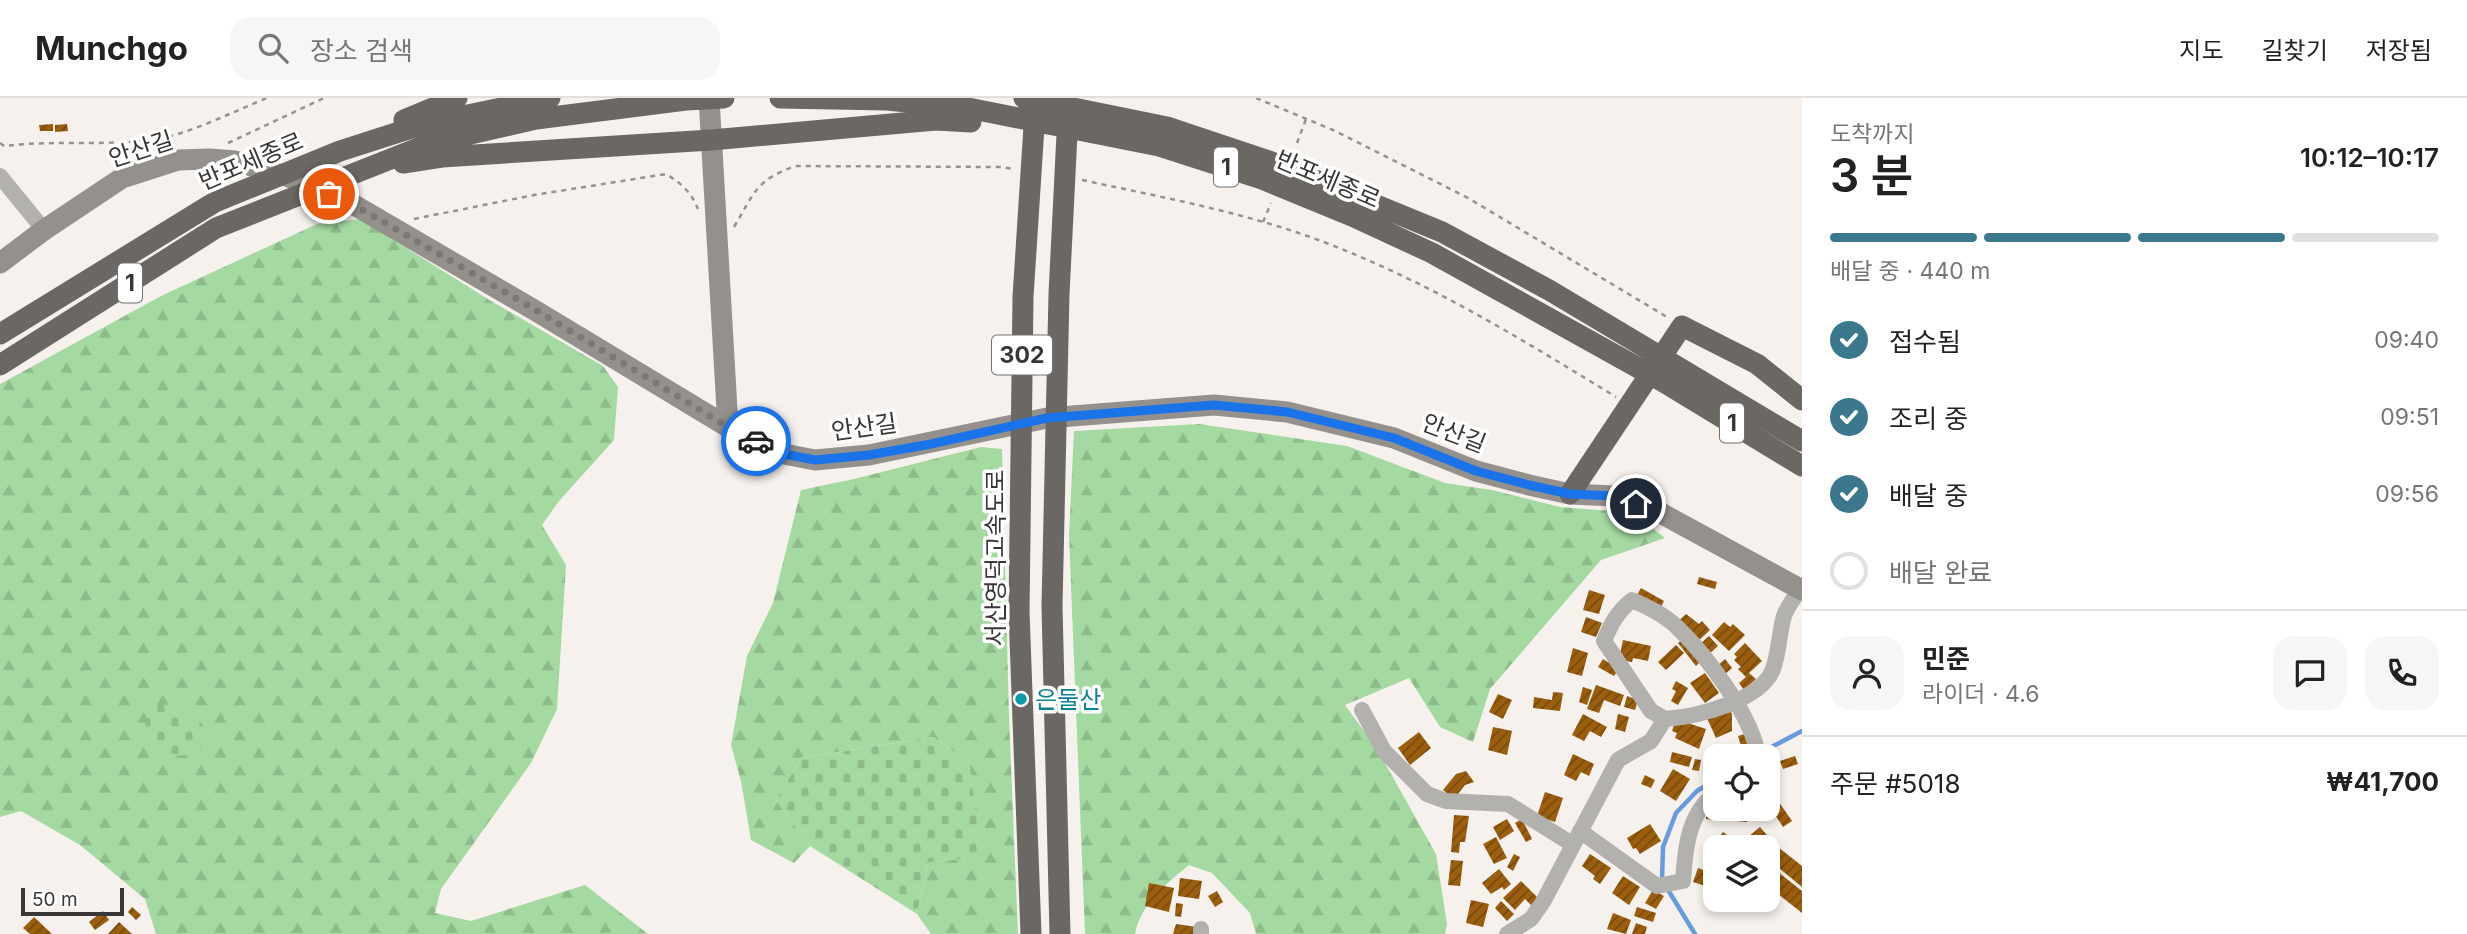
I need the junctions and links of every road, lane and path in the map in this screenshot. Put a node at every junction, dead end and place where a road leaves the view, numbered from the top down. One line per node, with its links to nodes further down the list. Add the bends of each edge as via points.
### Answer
1 (267, 98): 15 (path, via 153,140)
2 (324, 98): 18 (path, via 230,141)
3 (457, 98): 17 (highway)
4 (550, 98): 17 (highway, 반포세종로 / 1, via 424,124)
5 (709, 98): 14 (street)
6 (724, 98): 19 (highway, 반포세종로 / 1, via 537,119 430,143)
7 (780, 98): 13 (highway, 반포세종로 / 1, via 887,100 968,108)
8 (1024, 98): 11 (highway, 반포세종로 / 1)
9 (1036, 98): 49 (highway, 서산영덕고속도로 / 302, via 1023,297 1019,612)
10 (1256, 98): 12 (path)
11 (1060, 100): 32 (highway, 반포세종로 / 1, via 1167,127 1269,161 1442,232 1549,290); 50 (highway, 302, via 1052,606)
12 (1306, 119): 16 (path); 30 (path, via 1468,198)
13 (1058, 127): 14 (highway, via 936,120); 32 (highway, 반포세종로 / 1, via 1159,146 1262,178 1432,253)
14 (711, 139): 19 (highway, via 442,157); 28 (street)
15 (0, 143)
16 (1297, 143)
17 (340, 151): 31 (highway, 반포세종로 / 1, via 215,202)
18 (210, 159): 27 (street, 안산길, via 178,160 122,178); 37 (street, 안산길, via 289,177 349,202)
19 (366, 168): 33 (highway, 반포세종로 / 1, via 216,228)
20 (1014, 169): 28 (path, via 795,166 771,175 754,190)
21 (0, 176): 27 (street)
22 (1082, 180): 26 (path)
23 (1274, 197): 26 (path)
24 (701, 218): 25 (path, via 682,184 666,174)
25 (414, 219)
26 (1263, 222): 36 (path, via 1342,249 1424,285)
27 (44, 230): 29 (street, 안산길)
28 (718, 254): 37 (street)
29 (0, 262)
30 (1686, 328): 35 (highway, via 1757,364); 36 (highway)
31 (0, 334)
32 (1639, 357): 34 (highway, 반포세종로 / 1)
33 (0, 365)
34 (1668, 373): 38 (highway, 반포세종로 / 1); 39 (highway, 반포세종로 / 1)
35 (1802, 400)
36 (1629, 404): 40 (highway)
37 (728, 427): 40 (street, 안산길, via 779,453 815,460 931,444 1047,418 1214,405 1287,412 1394,438 1476,471)
38 (1802, 441)
39 (1802, 466)
40 (1570, 494): 41 (street, 안산길, via 1615,496 1657,512)
41 (1801, 589): 42 (street, via 1784,614 1773,671 1752,693)
42 (1735, 701): 44 (street); 44 (street, via 1677,626 1632,600 1619,611 1604,641 1651,711); 45 (street)
43 (1362, 710): 47 (street, via 1384,751 1427,794 1446,801 1508,804)
44 (1665, 719): 47 (street, via 1651,741 1618,760)
45 (1754, 744)
46 (1703, 803): 47 (street, via 1688,835 1683,881 1657,886)
47 (1576, 837): 48 (street)
48 (1533, 927): 51 (street)
49 (1031, 934)
50 (1060, 934)
51 (1507, 934)

